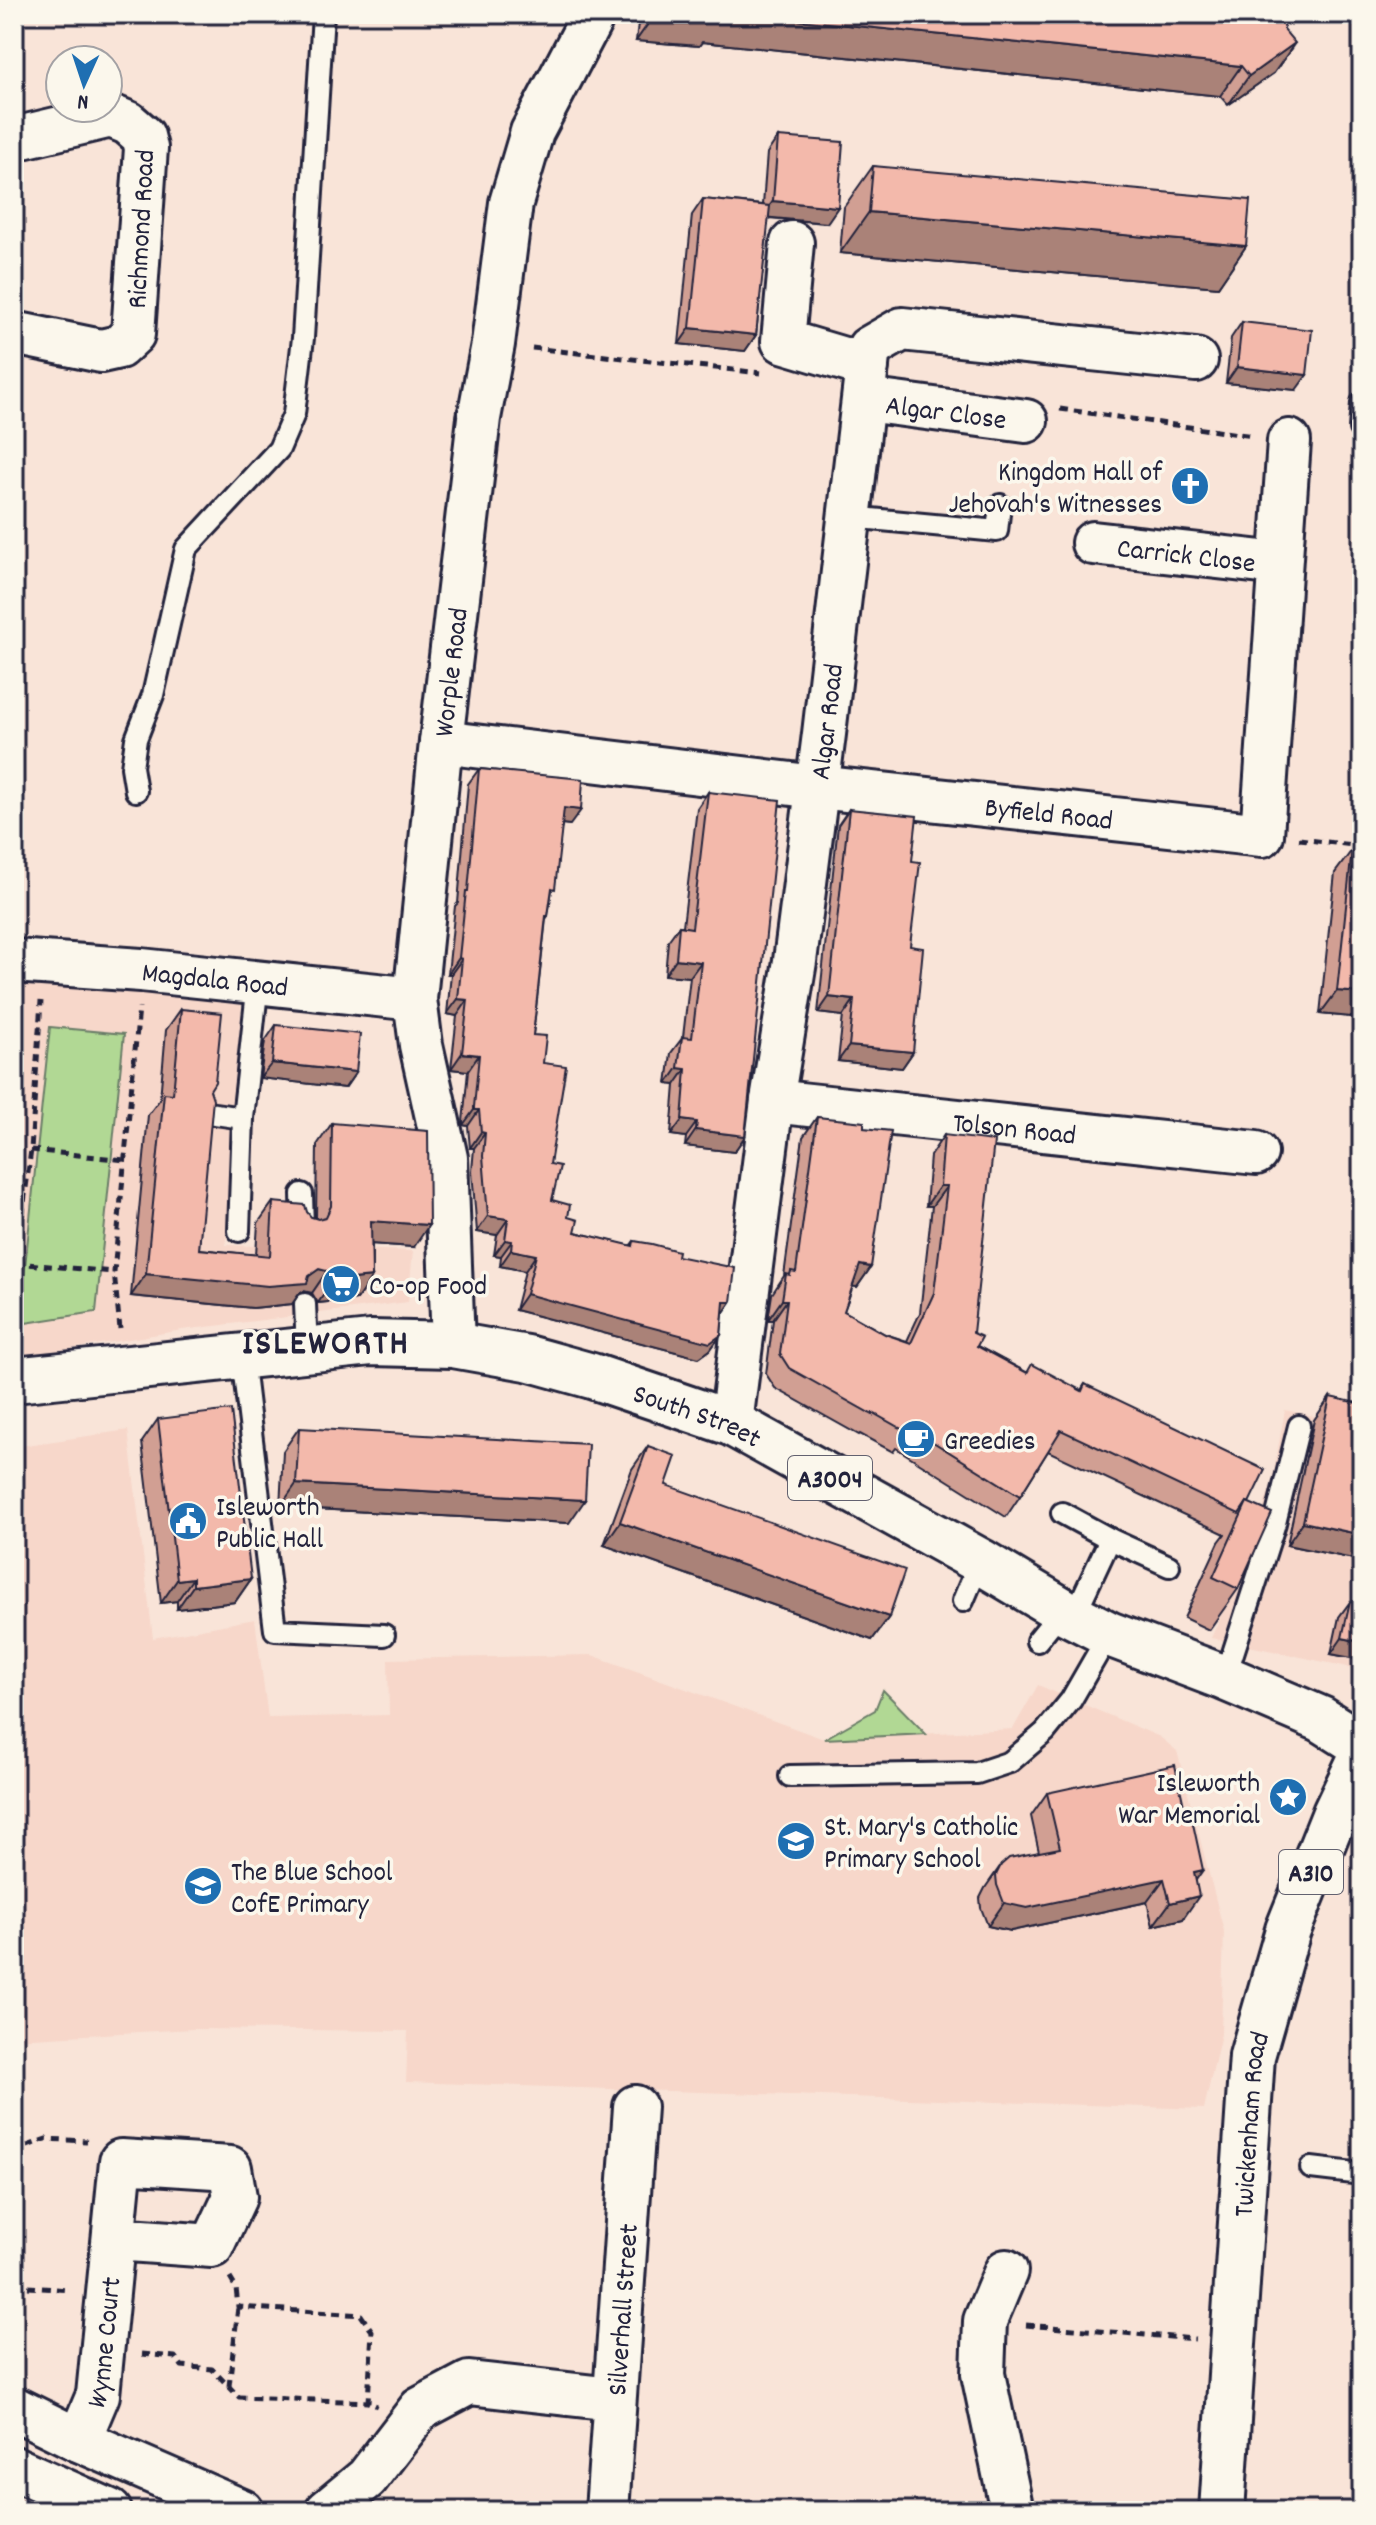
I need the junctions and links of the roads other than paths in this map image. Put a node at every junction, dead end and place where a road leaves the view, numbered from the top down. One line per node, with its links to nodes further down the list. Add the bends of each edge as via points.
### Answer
1 (323, 14): 18 (lane, via 294,414 279,449 186,549 153,695 136,739)
2 (594, 14): 16 (street, Worple Road, via 532,132 511,203 479,418)
3 (14, 139): 5 (street, Richmond Road, via 111,116 143,136 146,148 133,334 119,347 101,351)
4 (792, 243): 7 (street, Algar Close, via 783,341)
5 (14, 333)
6 (1196, 360): 7 (street, Algar Road, via 902,329 869,348)
7 (866, 383): 9 (street, Algar Close); 13 (street, Algar Road)
8 (1362, 403): 10 (lane)
9 (1026, 421)
10 (1362, 430)
11 (1289, 441): 15 (street)
12 (1000, 505): 13 (lane, via 997,531)
13 (850, 517): 17 (street, Algar Road)
14 (1093, 543): 15 (street, Carrick Close)
15 (1279, 564): 17 (street, Byfield Road, via 1262,835)
16 (441, 742): 17 (street, Byfield Road); 21 (street, Worple Road)
17 (817, 787): 22 (street, Algar Road)
18 (136, 791)
19 (28, 962): 20 (street, Magdala Road)
20 (258, 982): 21 (street, Magdala Road); 24 (lane)
21 (415, 999): 30 (street, Worple Road, via 446,1158)
22 (772, 1101): 25 (street, Tolson Road); 34 (street, Algar Road)
23 (208, 1113): 24 (lane)
24 (243, 1118): 28 (lane)
25 (1256, 1153)
26 (302, 1194): 27 (lane)
27 (303, 1228)
28 (239, 1231)
29 (305, 1304): 31 (lane)
30 (453, 1345): 31 (main road, South Street / A3004, via 371,1343); 34 (main road, South Street / A3004, via 592,1376)
31 (307, 1350): 32 (main road, South Street / A3004)
32 (242, 1357): 33 (main road, South Street / A3004); 42 (lane, via 275,1630)
33 (14, 1380)
34 (731, 1423): 38 (main road, South Street / A3004)
35 (1299, 1426): 43 (lane, via 1275,1523)
36 (1062, 1513): 37 (lane)
37 (1110, 1539): 39 (lane); 41 (lane)
38 (980, 1561): 40 (lane); 41 (main road, South Street / A3004)
39 (1169, 1566)
40 (963, 1601)
41 (1070, 1625): 43 (main road, South Street / A3004); 46 (lane, via 1071,1700 1010,1762 977,1773)
42 (384, 1635)
43 (1225, 1678): 44 (main road, South Street / A3004, via 1321,1719)
44 (1362, 1745)
45 (1362, 1756): 61 (main road, Twickenham Road / A310, via 1288,1930 1252,2056)
46 (790, 1776)
47 (635, 2107): 52 (street, Silverhall Street)
48 (1311, 2168): 49 (lane)
49 (1362, 2174)
50 (115, 2239): 50 (street, Wynne Court, via 121,2161 230,2168 235,2197 212,2246); 54 (street, Wynne Court, via 98,2395)
51 (1006, 2271): 60 (street, via 985,2321 983,2374)
52 (613, 2399): 58 (street, via 469,2383 420,2409 367,2478); 59 (street, Silverhall Street)
53 (14, 2408): 54 (street)
54 (79, 2440): 57 (street)
55 (14, 2468): 56 (street)
56 (110, 2511)
57 (242, 2511)
58 (327, 2511)
59 (607, 2511)
60 (1012, 2511)
61 (1222, 2511)

